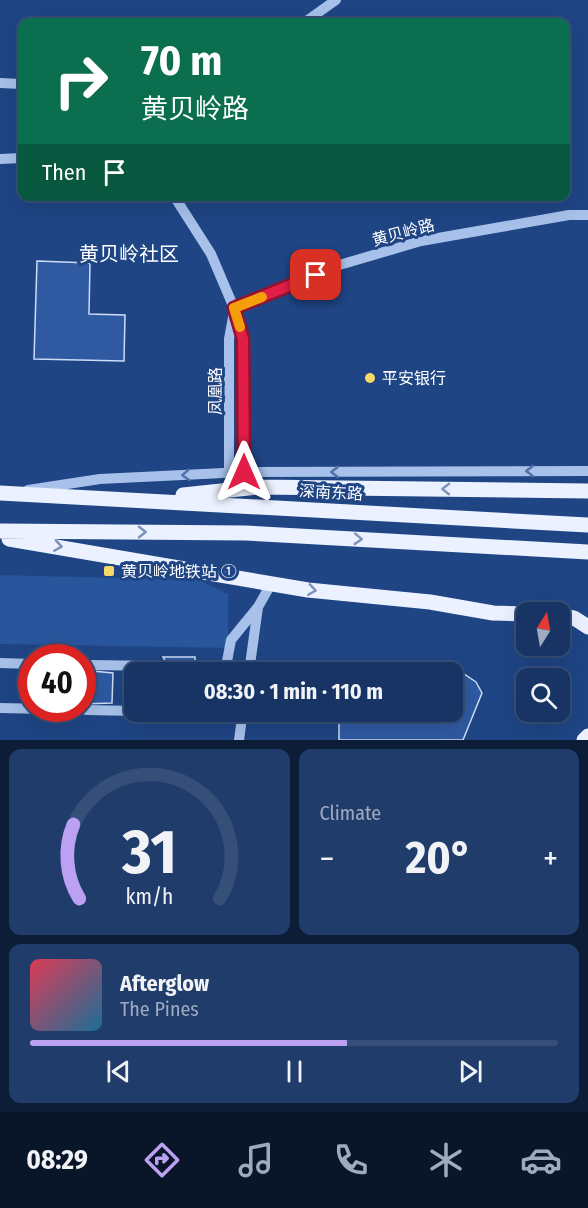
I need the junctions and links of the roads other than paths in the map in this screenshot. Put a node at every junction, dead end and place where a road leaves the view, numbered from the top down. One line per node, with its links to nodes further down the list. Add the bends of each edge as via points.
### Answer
1 (336, 0): 2 (street)
2 (311, 18)
3 (0, 83): 4 (street)
4 (18, 84)
5 (18, 158): 6 (street)
6 (0, 159)
7 (177, 201): 9 (street, 凤凰路, via 210,254)
8 (588, 215): 9 (street, 黄贝岭路, via 421,241 336,266)
9 (234, 308): 11 (street, 凤凰路, via 243,339)
10 (588, 471): 11 (street, one-way to 11)
11 (237, 472): 12 (main road); 14 (street, one-way to 14, via 100,479)
12 (258, 487): 13 (main road, one-way to 12); 15 (main road)
13 (588, 491)
14 (2, 494): 15 (main road, 深南东路)
15 (137, 500): 16 (main road, 深南东路)
16 (588, 525)
17 (0, 531): 19 (main road, one-way to 19, via 245,533)
18 (0, 537): 20 (main road, one-way to 20)
19 (588, 552)
20 (271, 584): 21 (street); 22 (main road, one-way to 22)
21 (258, 607): 25 (street, via 231,640); 26 (street)
22 (516, 614)
23 (570, 617): 24 (main road)
24 (588, 627)
25 (227, 662)
26 (250, 662)
27 (0, 663): 28 (street)
28 (18, 664)
29 (96, 665): 30 (street)
30 (124, 665)
31 (0, 708): 32 (street)
32 (18, 708)
33 (96, 710): 34 (street)
34 (124, 711)
35 (241, 722): 37 (street)
36 (588, 736): 38 (main road)
37 (239, 740)
38 (584, 740)

